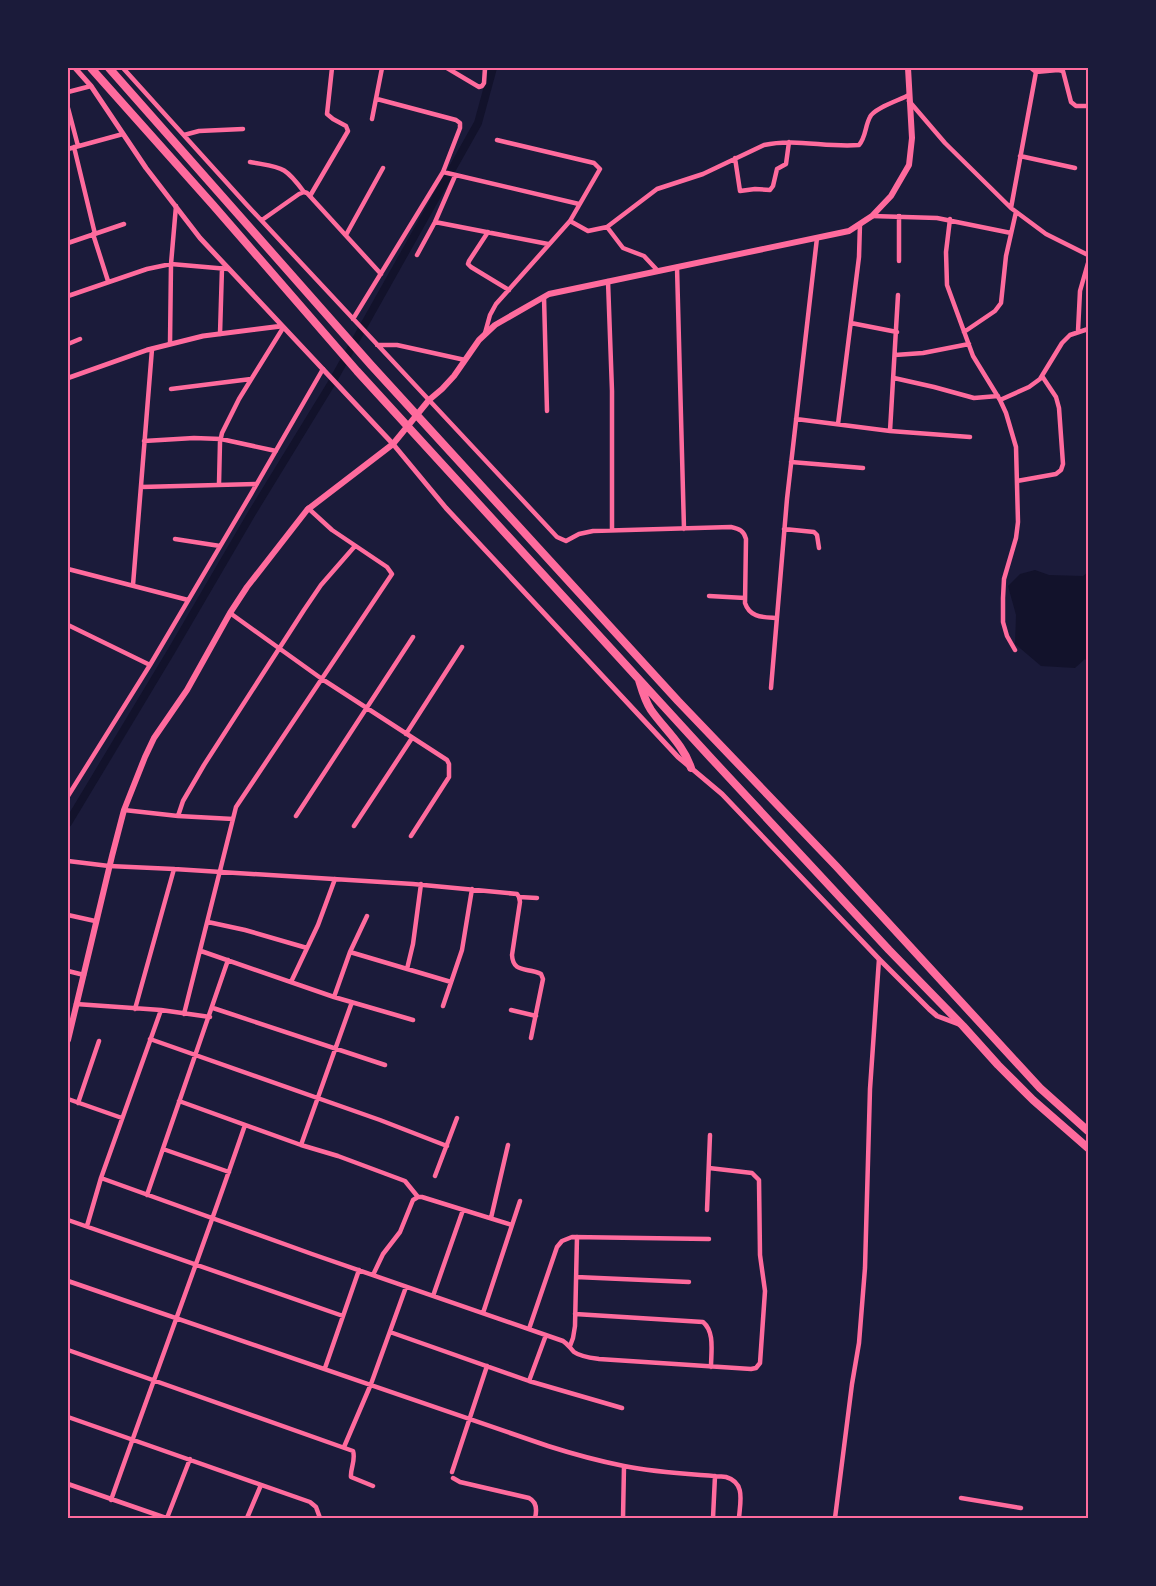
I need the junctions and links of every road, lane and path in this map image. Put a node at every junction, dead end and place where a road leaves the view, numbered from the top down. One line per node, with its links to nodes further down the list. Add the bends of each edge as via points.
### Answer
1 (75, 68): 14 (street)
2 (91, 68): 132 (highway, via 334,346)
3 (109, 68): 198 (highway, via 423,423 678,701 1040,1088)
4 (123, 68): 13 (street)
5 (130, 68): 13 (street)
6 (332, 68): 36 (street, via 327,114 348,131)
7 (382, 68): 17 (street)
8 (447, 68): 9 (street, via 478,87 484,83)
9 (485, 68)
10 (908, 68): 16 (main road)
11 (1031, 68): 12 (street)
12 (1036, 72): 18 (street, via 1063,71 1071,102); 28 (street)
13 (131, 76): 23 (street)
14 (91, 86): 15 (street); 22 (street)
15 (68, 92)
16 (909, 98): 25 (street, via 872,113 859,145); 39 (street, via 945,143); 40 (main road, via 909,165 891,196)
17 (377, 99): 20 (street); 33 (street, via 458,122 460,128)
18 (1089, 106)
19 (68, 108): 26 (street)
20 (372, 119)
21 (243, 129): 23 (street)
22 (123, 134): 26 (street); 38 (street)
23 (184, 135): 43 (street)
24 (497, 140): 37 (street, via 597,165 600,169)
25 (789, 142): 29 (street, via 764,145); 29 (street, via 786,164 777,169 768,191 740,190)
26 (76, 147): 27 (street); 51 (street)
27 (68, 149)
28 (1020, 156): 32 (street); 39 (street)
29 (735, 158): 48 (street, via 657,189)
30 (250, 162): 35 (street, via 280,167)
31 (383, 168): 52 (street)
32 (1075, 168)
33 (443, 172): 34 (street); 64 (street)
34 (455, 176): 37 (street); 45 (street)
35 (304, 192): 36 (street); 43 (street)
36 (310, 196): 52 (street)
37 (579, 204): 44 (street)
38 (176, 206): 60 (street); 62 (street)
39 (1013, 210): 50 (street); 57 (street, via 1046,234)
40 (872, 216): 41 (street); 47 (main road)
41 (899, 216): 42 (street); 58 (street)
42 (950, 219): 50 (street); 77 (street, via 947,285)
43 (262, 220): 71 (street)
44 (570, 221): 48 (street, via 588,231); 55 (street)
45 (435, 222): 49 (street); 56 (street)
46 (124, 224): 51 (street)
47 (860, 224): 53 (main road, via 849,231); 72 (street)
48 (607, 227): 63 (street, via 623,248 644,256)
49 (488, 232): 55 (street); 67 (street, via 468,264)
50 (1011, 233): 77 (street, via 1001,303)
51 (94, 234): 54 (street); 65 (street)
52 (346, 235): 64 (street)
53 (817, 238): 61 (main road); 97 (street)
54 (68, 243)
55 (548, 244): 67 (street)
56 (417, 255)
57 (1089, 255)
58 (899, 261)
59 (1089, 262): 75 (street, via 1080,291)
60 (171, 264): 62 (street); 65 (street); 82 (street)
61 (676, 267): 63 (main road); 112 (street)
62 (225, 268): 73 (street); 78 (street)
63 (658, 271): 66 (main road)
64 (381, 274): 71 (street)
65 (108, 281): 69 (street)
66 (608, 281): 70 (main road); 114 (street)
67 (509, 290): 79 (street, via 493,309)
68 (898, 295): 76 (street)
69 (68, 296)
70 (544, 297): 79 (main road); 96 (street)
71 (353, 319): 84 (street)
72 (851, 322): 76 (street); 98 (street)
73 (282, 327): 78 (street); 88 (street); 92 (street)
74 (1089, 329): 75 (street)
75 (1078, 331): 89 (street, via 1062,343)
76 (897, 332): 86 (street)
77 (964, 332): 83 (street)
78 (220, 334): 82 (street)
79 (484, 335): 87 (main road)
80 (80, 339): 81 (street)
81 (68, 344)
82 (170, 344): 85 (street)
83 (969, 344): 86 (street); 94 (street)
84 (376, 345): 87 (street, via 397,345); 95 (street)
85 (152, 349): 90 (street); 102 (street)
86 (896, 355): 91 (street)
87 (465, 360): 95 (main road)
88 (323, 369): 103 (street); 104 (street)
89 (1042, 376): 94 (street, via 1029,387); 107 (street, via 1059,408 1063,464 1056,474)
90 (68, 378)
91 (894, 378): 94 (street, via 974,398); 99 (street)
92 (251, 379): 93 (street); 101 (street)
93 (171, 389)
94 (999, 398): 107 (street, via 1016,447)
95 (429, 400): 103 (main road); 114 (street, via 557,537 566,541 585,532)
96 (548, 411)
97 (796, 419): 98 (street); 105 (street)
98 (838, 424): 99 (street)
99 (890, 431): 100 (street)
100 (970, 437)
101 (221, 439): 102 (street); 104 (street); 108 (street)
102 (144, 441): 110 (street)
103 (393, 444): 111 (main road); 138 (street, via 454,517)
104 (276, 450): 109 (street)
105 (791, 462): 106 (street); 113 (street)
106 (863, 468)
107 (1017, 482): 130 (street, via 1018,522 1003,598 1003,622)
108 (219, 484): 109 (street); 110 (street)
109 (257, 484): 116 (street)
110 (141, 487): 120 (street)
111 (309, 508): 117 (street); 124 (main road)
112 (684, 529): 114 (street); 122 (street, via 731,527 744,533)
113 (784, 529): 118 (street, via 814,532); 125 (street)
114 (612, 530)
115 (175, 538): 116 (street)
116 (220, 546): 123 (street)
117 (355, 546): 129 (street, via 321,585); 133 (street, via 392,574)
118 (819, 548)
119 (68, 568): 120 (street)
120 (133, 585): 123 (street)
121 (709, 596): 122 (street)
122 (745, 598): 125 (street, via 751,613)
123 (188, 600): 131 (street)
124 (230, 613): 129 (street); 141 (main road, via 187,690 154,738)
125 (777, 618): 134 (street)
126 (68, 625): 131 (street)
127 (413, 637): 135 (street)
128 (462, 647): 136 (street)
129 (279, 650): 133 (street); 142 (street, via 204,765)
130 (1015, 650)
131 (150, 664): 139 (street)
132 (639, 678): 138 (highway, via 651,709 680,744); 182 (highway)
133 (322, 679): 135 (street); 144 (street, via 241,799)
134 (771, 688)
135 (367, 708): 136 (street); 143 (street)
136 (406, 734): 137 (street)
137 (412, 738): 145 (street); 146 (street, via 447,760 450,771)
138 (691, 768): 163 (street, via 722,794)
139 (70, 785): 140 (street)
140 (68, 796)
141 (124, 810): 142 (street); 148 (main road)
142 (178, 816): 144 (street)
143 (296, 816)
144 (233, 819): 150 (street)
145 (354, 826)
146 (411, 836)
147 (68, 861): 148 (street)
148 (109, 866): 149 (street); 158 (main road)
149 (174, 869): 150 (street); 175 (street)
150 (221, 873): 151 (street); 159 (street)
151 (335, 879): 152 (street); 160 (street)
152 (421, 884): 153 (street); 165 (street)
153 (472, 889): 154 (street); 169 (street, via 462,950)
154 (519, 897): 155 (street); 179 (street, via 512,962 518,968 541,974)
155 (537, 898)
156 (68, 915): 158 (street)
157 (367, 915): 162 (street)
158 (95, 921): 167 (main road)
159 (208, 922): 160 (street); 161 (street)
160 (307, 948): 168 (street)
161 (201, 951): 164 (street); 178 (street)
162 (350, 952): 165 (street); 170 (street)
163 (879, 959): 182 (street, via 929,1009); 265 (street, via 870,1089 866,1268)
164 (228, 960): 168 (street); 174 (street)
165 (407, 969): 169 (street)
166 (68, 971): 167 (street)
167 (84, 975): 172 (main road)
168 (291, 982): 170 (street)
169 (452, 982): 173 (street)
170 (334, 997): 171 (street)
171 (352, 1002): 181 (street); 188 (street)
172 (76, 1004): 175 (street); 183 (main road)
173 (443, 1006)
174 (213, 1008): 180 (street); 188 (street)
175 (135, 1009): 176 (street)
176 (161, 1010): 178 (street); 185 (street)
177 (511, 1010): 179 (street)
178 (184, 1014): 180 (street)
179 (536, 1016): 184 (street)
180 (210, 1017): 189 (street)
181 (413, 1020)
182 (963, 1026): 203 (highway, via 1033,1100)
183 (69, 1027): 186 (main road)
184 (531, 1038)
185 (150, 1039): 189 (street); 195 (street)
186 (68, 1040)
187 (99, 1041): 194 (street)
188 (336, 1049): 190 (street); 192 (street)
189 (196, 1055): 192 (street); 193 (street)
190 (385, 1065)
191 (68, 1098): 194 (street)
192 (318, 1099): 200 (street); 201 (street)
193 (179, 1101): 197 (street); 204 (street)
194 (78, 1102): 195 (street)
195 (122, 1118): 208 (street)
196 (457, 1118): 201 (street)
197 (245, 1125): 200 (street); 206 (street)
198 (1089, 1131)
199 (710, 1135): 205 (street)
200 (302, 1145): 210 (street, via 405,1181)
201 (447, 1146): 207 (street)
202 (508, 1146): 214 (street)
203 (1089, 1148)
204 (163, 1149): 206 (street); 209 (street)
205 (709, 1168): 213 (street); 239 (street, via 752,1173 759,1180 760,1256 765,1291 760,1363 751,1369)
206 (229, 1172): 215 (street)
207 (435, 1176)
208 (101, 1179): 209 (street); 218 (street)
209 (147, 1195): 215 (street)
210 (418, 1197): 212 (street); 223 (street)
211 (520, 1201): 217 (street)
212 (463, 1210): 214 (street); 228 (street)
213 (707, 1210)
214 (491, 1218): 217 (street)
215 (213, 1219): 221 (street); 222 (street)
216 (68, 1220): 218 (street)
217 (512, 1225): 229 (street)
218 (87, 1226): 221 (street)
219 (577, 1237): 220 (street); 224 (street); 233 (street, via 562,1241 557,1247)
220 (709, 1239)
221 (196, 1265): 231 (street); 232 (street)
222 (359, 1270): 223 (street); 231 (street)
223 (373, 1275): 227 (street)
224 (576, 1277): 226 (street); 230 (street)
225 (68, 1281): 232 (street)
226 (689, 1282)
227 (406, 1287): 228 (street); 234 (street)
228 (433, 1296): 229 (street)
229 (483, 1313): 233 (street)
230 (575, 1314): 236 (street); 239 (street, via 703,1322 711,1335)
231 (343, 1316): 240 (street)
232 (176, 1318): 240 (street); 241 (street)
233 (529, 1329): 235 (street)
234 (390, 1332): 238 (street); 243 (street)
235 (546, 1335): 236 (street); 242 (street)
236 (570, 1346): 239 (street, via 574,1352 599,1359)
237 (68, 1350): 241 (street)
238 (488, 1366): 242 (street); 246 (street)
239 (711, 1367)
240 (325, 1368): 243 (street)
241 (154, 1379): 247 (street); 248 (street)
242 (529, 1381): 244 (street)
243 (371, 1384): 246 (street); 248 (street)
244 (622, 1408)
245 (68, 1417): 247 (street)
246 (470, 1418): 250 (street, via 548,1446); 261 (street, via 453,1475 460,1482 534,1500)
247 (132, 1440): 249 (street); 256 (street)
248 (344, 1447): 254 (street, via 355,1453 351,1478)
249 (189, 1460): 253 (street); 258 (street)
250 (624, 1466): 251 (street); 262 (street)
251 (716, 1476): 263 (street); 264 (street, via 738,1483)
252 (68, 1484): 256 (street)
253 (261, 1485): 259 (street); 260 (street, via 310,1502)
254 (373, 1486)
255 (961, 1498): 257 (street)
256 (111, 1500): 258 (street)
257 (1021, 1508)
258 (166, 1518)
259 (247, 1518)
260 (320, 1518)
261 (535, 1518)
262 (623, 1518)
263 (713, 1518)
264 (739, 1518)
265 (836, 1518)

